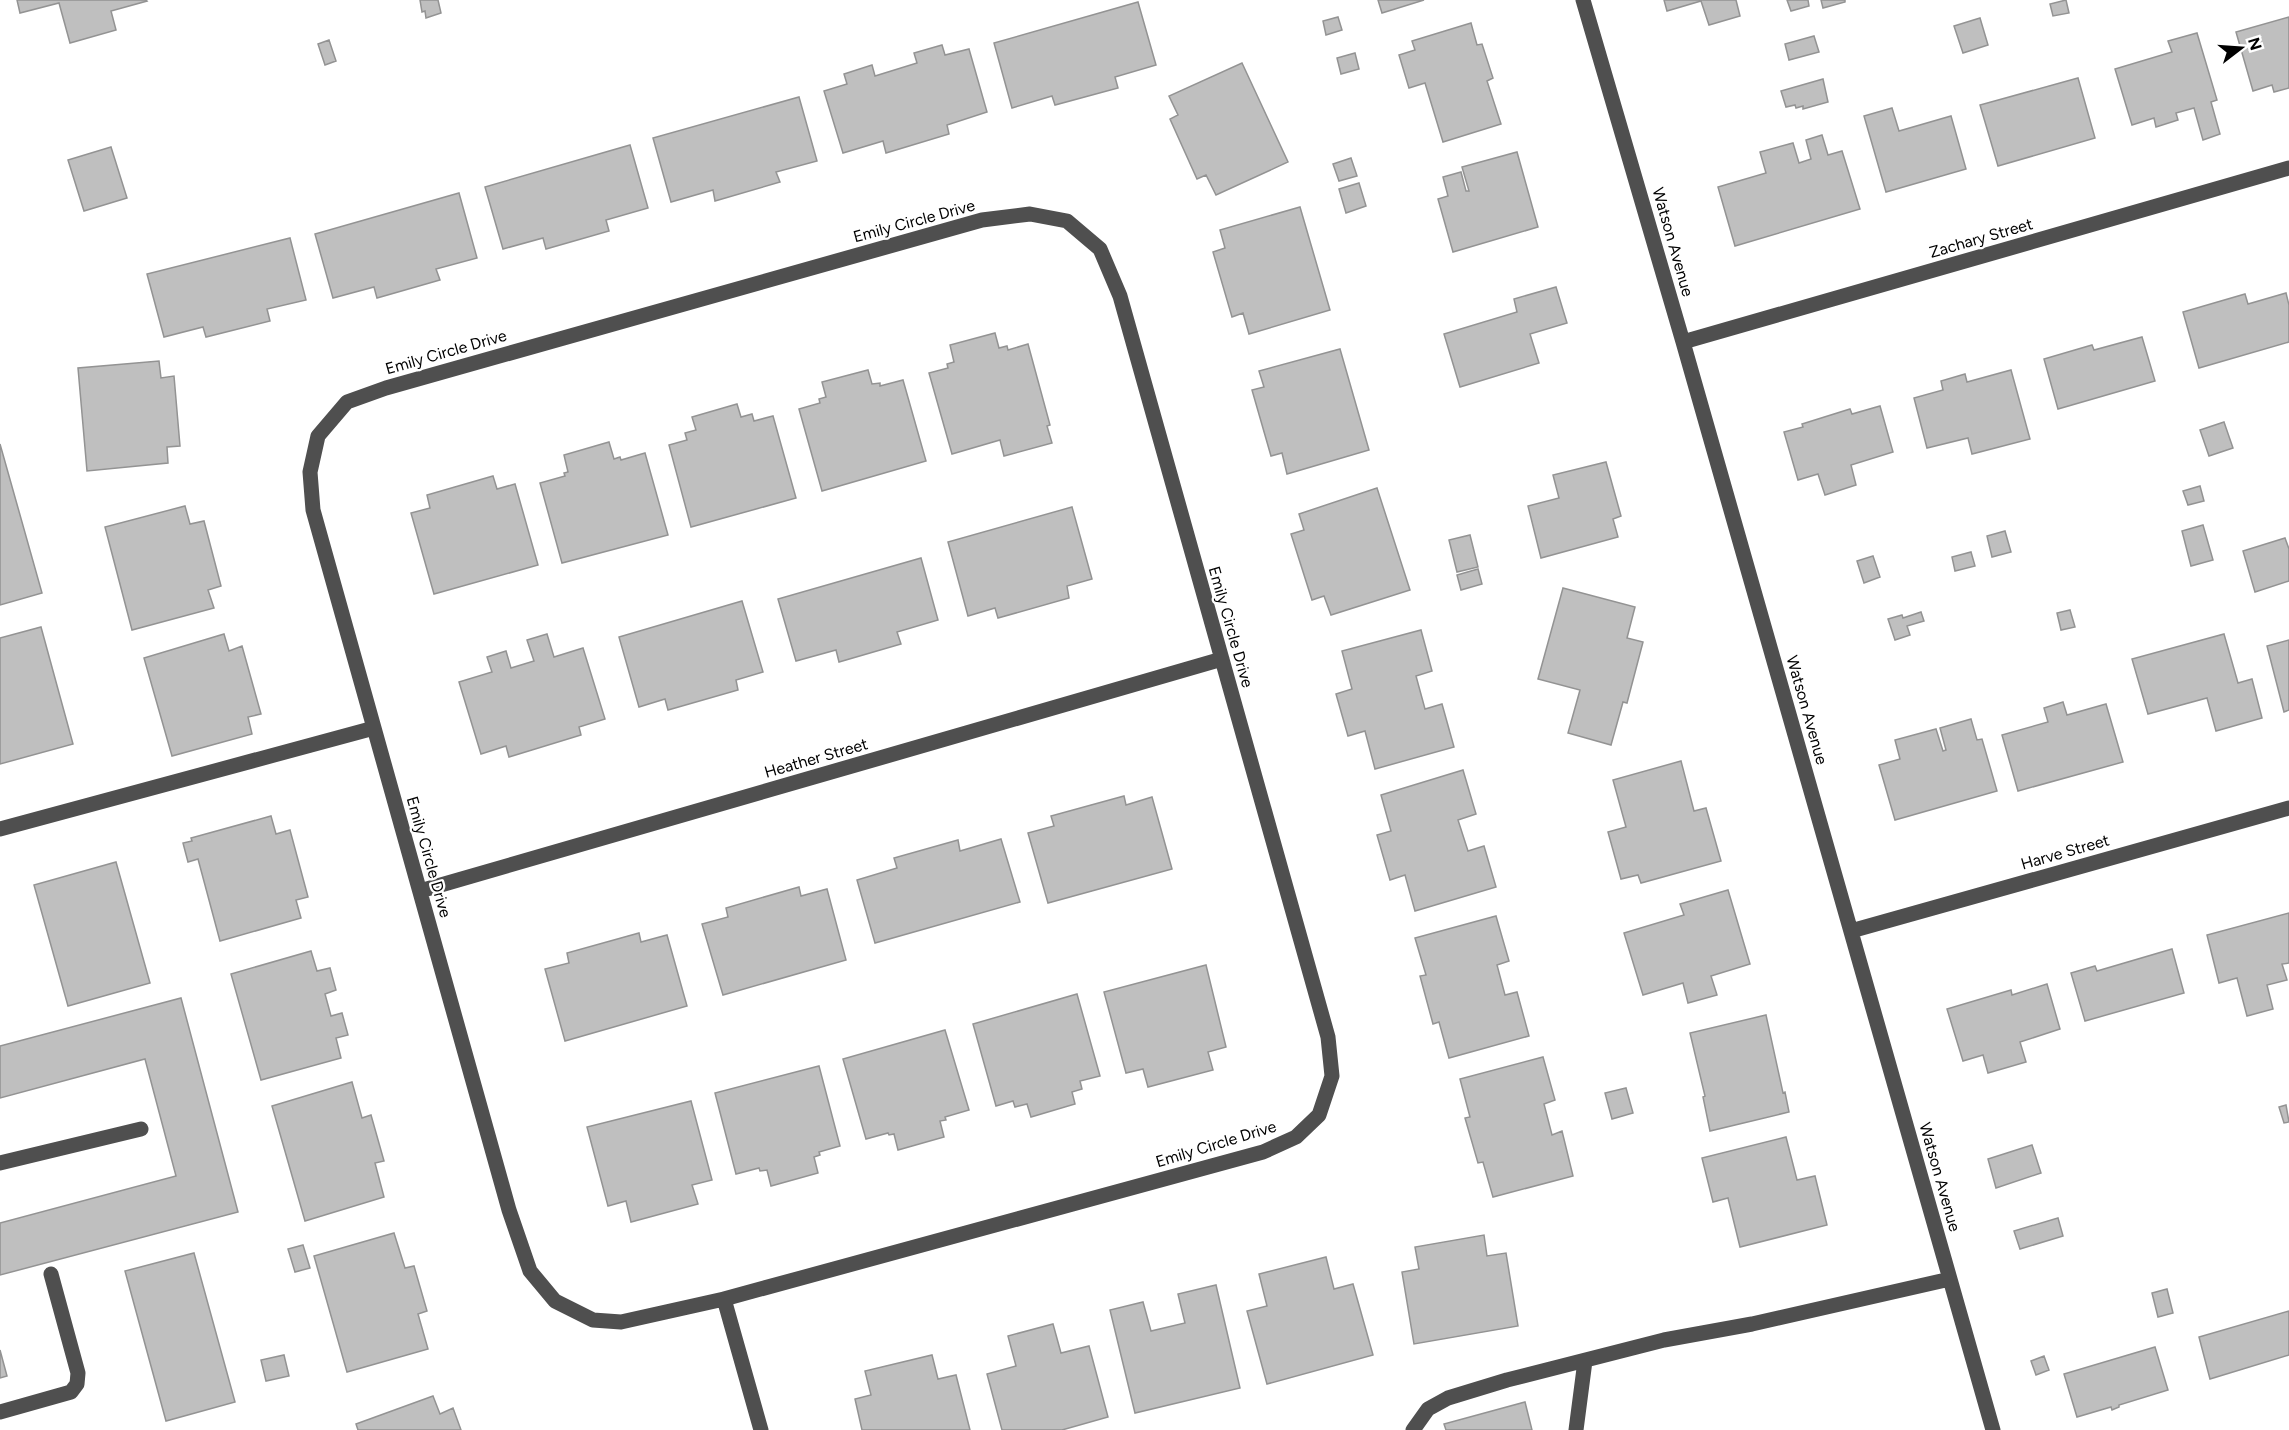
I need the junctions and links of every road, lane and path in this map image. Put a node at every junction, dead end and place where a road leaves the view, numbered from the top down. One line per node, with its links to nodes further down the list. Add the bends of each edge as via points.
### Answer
1 (1583, 0): 3 (street, Watson Avenue)
2 (2289, 168): 3 (street, Zachary Street)
3 (1683, 342): 9 (street, Watson Avenue)
4 (1222, 659): 5 (street, Emily Circle Drive, via 1120,296 1100,249 1067,221 1030,214 982,220 347,402 318,436 310,481 313,510); 8 (street, Heather Street); 14 (street, Emily Circle Drive, via 1328,1037 1332,1076 1319,1115 1296,1137 1263,1152)
5 (374, 728): 7 (street); 8 (street, Emily Circle Drive)
6 (2289, 808): 9 (street, Harve Street)
7 (0, 829)
8 (420, 891): 14 (street, Emily Circle Drive, via 508,1210 530,1271 555,1301 593,1320 621,1322)
9 (1851, 931): 13 (street, Watson Avenue)
10 (141, 1129): 11 (street)
11 (0, 1163)
12 (51, 1274): 16 (street, via 78,1373 77,1383 70,1392)
13 (1950, 1279): 15 (street); 20 (street, Watson Avenue)
14 (724, 1299): 17 (street)
15 (1585, 1360): 18 (street, via 1448,1398 1428,1409); 19 (street)
16 (0, 1412)
17 (761, 1430)
18 (1413, 1430)
19 (1576, 1430)
20 (1993, 1430)

